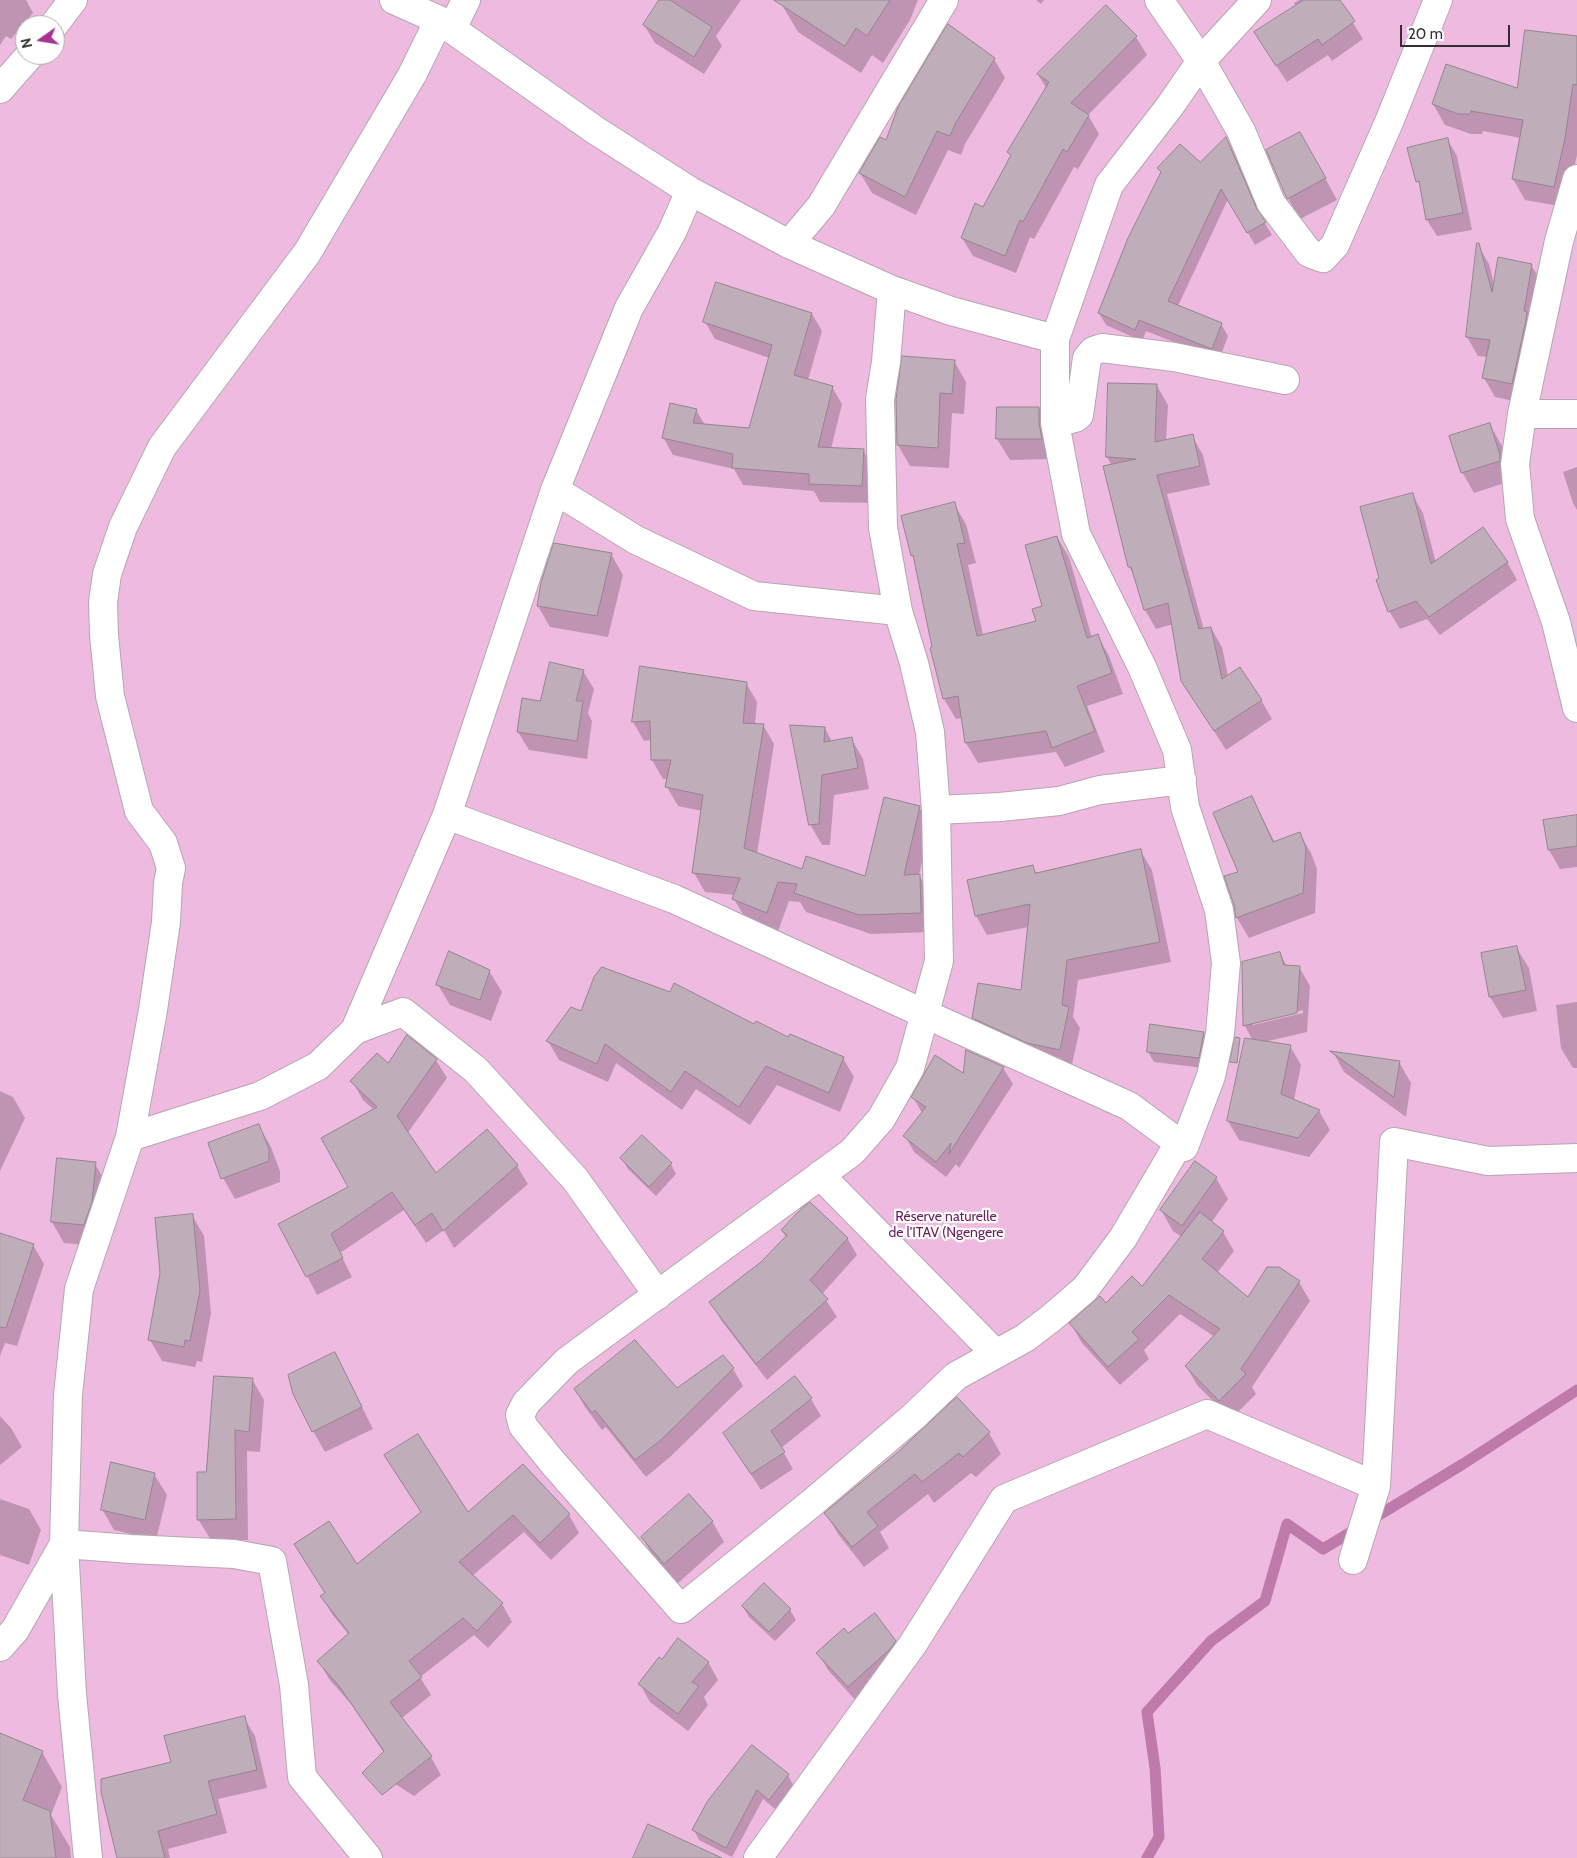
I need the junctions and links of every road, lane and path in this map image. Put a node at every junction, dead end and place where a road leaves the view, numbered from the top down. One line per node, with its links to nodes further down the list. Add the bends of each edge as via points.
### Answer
1 (73, 0): 8 (street)
2 (394, 0): 9 (street)
3 (466, 0): 9 (street)
4 (944, 0): 16 (street, via 821,206)
5 (1159, 0): 10 (street)
6 (1257, 0): 10 (street)
7 (1438, 0): 10 (street, via 1335,245 1323,258 1309,253 1271,203 1241,132)
8 (62, 15)
9 (446, 25): 14 (street, via 595,130); 31 (street, via 412,75 307,253 162,448 123,527 107,574 103,602 110,696 139,811 163,843 172,868 153,1010)
10 (1201, 61): 18 (street, via 1109,185)
11 (21, 65): 12 (street)
12 (0, 89)
13 (1577, 179): 15 (street)
14 (690, 191): 16 (street); 23 (street, via 672,232 629,308)
15 (1568, 241): 20 (street)
16 (789, 244): 17 (street)
17 (892, 290): 18 (street, via 951,311); 24 (street, via 880,399 883,528)
18 (1056, 339): 22 (street)
19 (1285, 380): 22 (street, via 1174,357 1102,348 1087,358 1079,415)
20 (1522, 414): 21 (street); 25 (street, via 1515,464 1520,519 1556,622)
21 (1577, 414)
22 (1055, 423): 26 (street, via 1076,534 1142,667 1177,750)
23 (555, 490): 24 (street, via 636,540 754,596); 28 (street)
24 (898, 611): 27 (street, via 930,732)
25 (1576, 702)
26 (1182, 780): 27 (street, via 1100,790 1059,801 1000,808); 32 (street, via 1185,807 1219,910 1226,963 1220,1034 1211,1076 1184,1148)
27 (936, 810): 29 (street, via 939,961)
28 (447, 815): 29 (street, via 674,898); 30 (street)
29 (925, 1014): 32 (street, via 1129,1106); 34 (street, via 910,1068 881,1119 852,1152)
30 (355, 1030): 31 (street, via 318,1066 260,1096); 35 (street, via 403,1012 476,1070 576,1179)
31 (130, 1137): 38 (street, via 79,1289 68,1395)
32 (1179, 1143): 36 (street, via 1123,1238 1085,1288 1025,1338)
33 (1577, 1158): 37 (street, via 1488,1160 1394,1142)
34 (820, 1175): 35 (street); 36 (street)
35 (658, 1295): 36 (street, via 567,1361 526,1403 520,1415 523,1426 554,1464 681,1609 813,1502 956,1376)
36 (996, 1354)
37 (1376, 1486): 39 (street); 43 (street, via 1207,1414 1004,1499 913,1644)
38 (64, 1544): 40 (street, via 16,1630); 41 (street, via 72,1694); 42 (street, via 234,1554 272,1561 294,1686 302,1777)
39 (1353, 1560)
40 (0, 1647)
41 (88, 1858)
42 (368, 1858)
43 (758, 1858)

